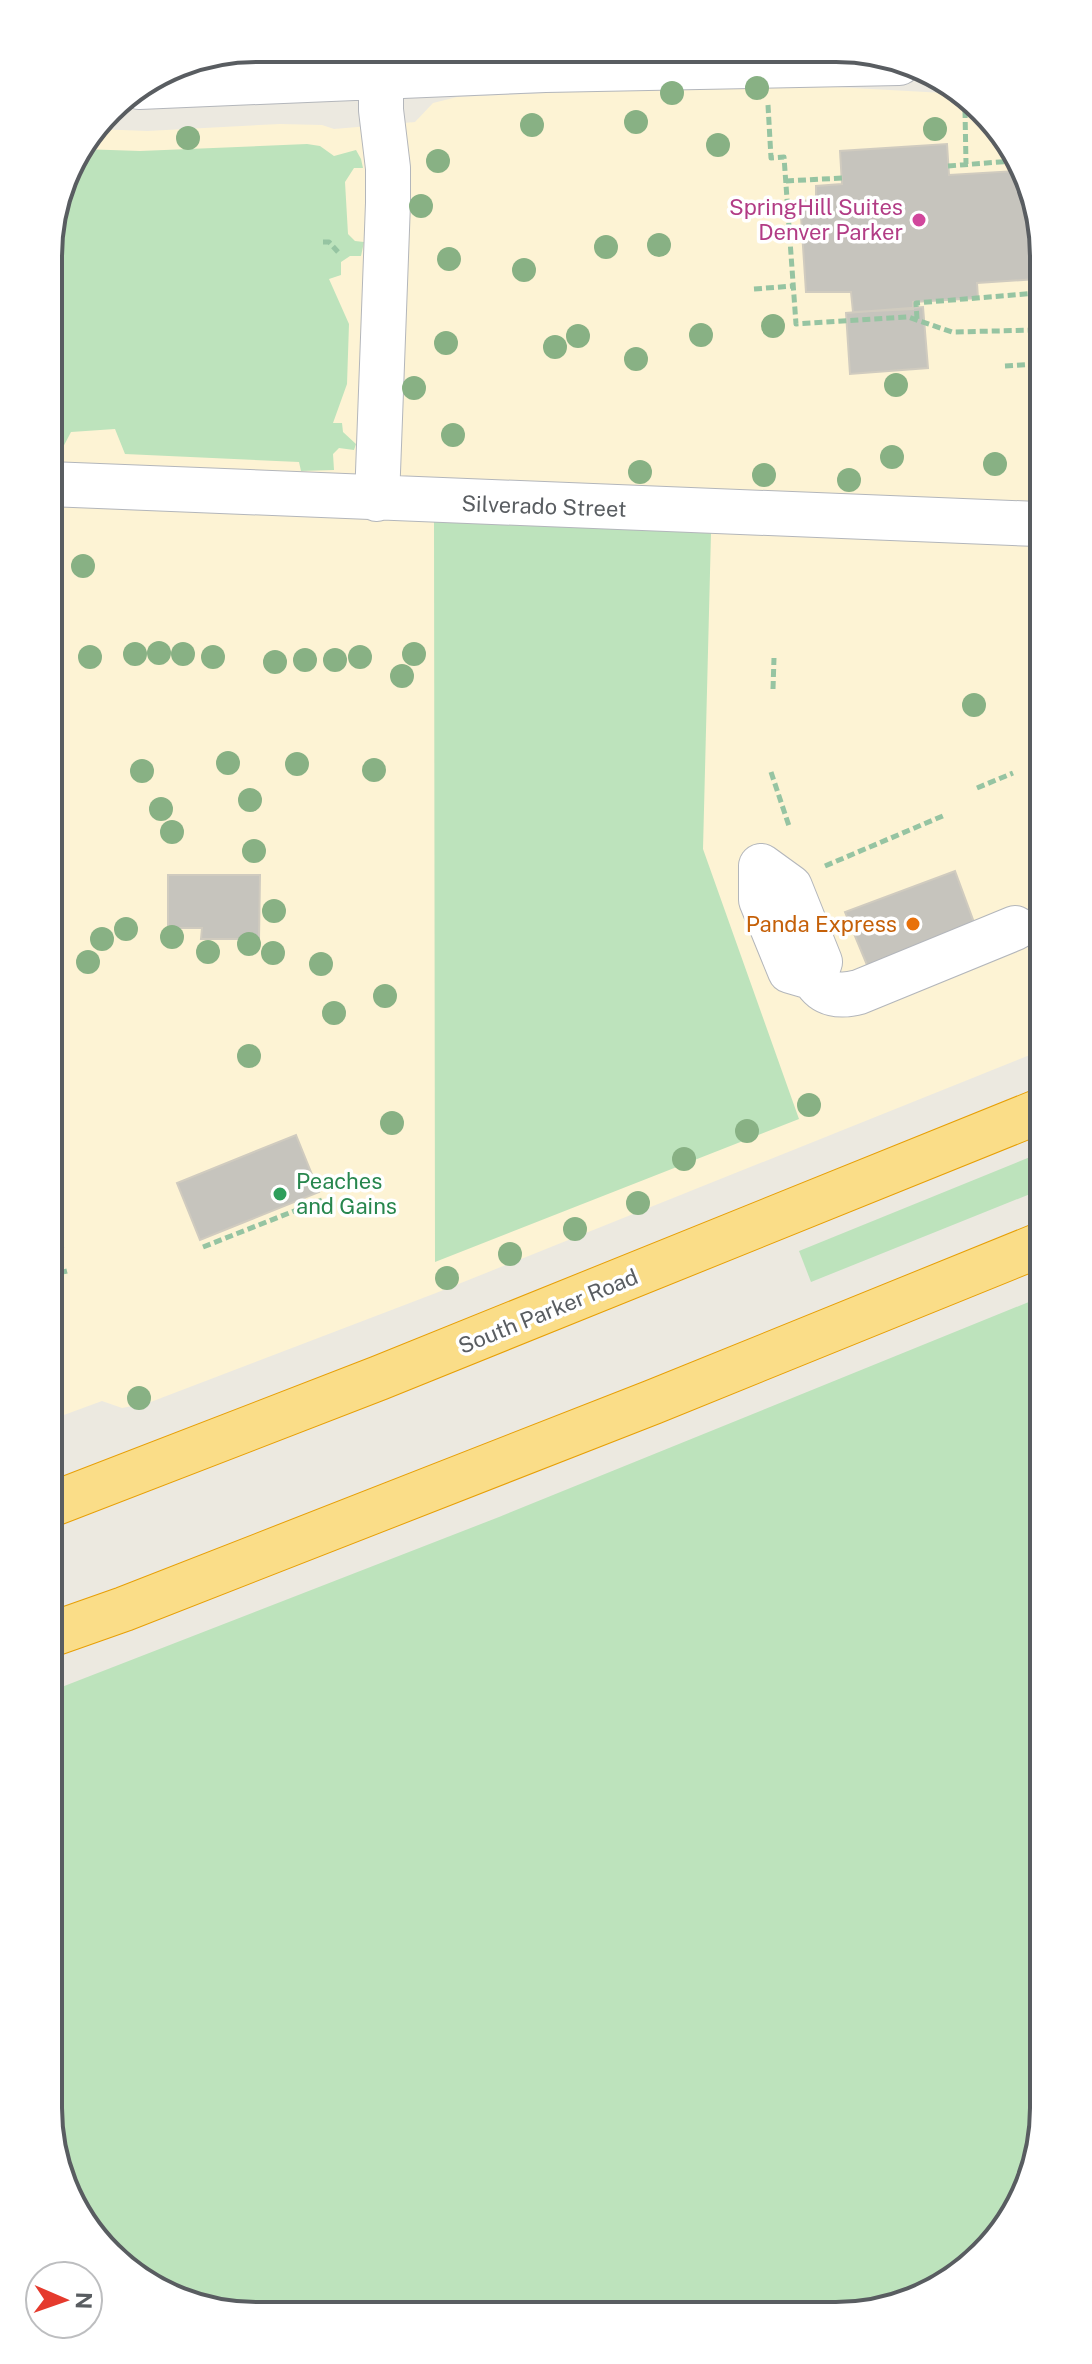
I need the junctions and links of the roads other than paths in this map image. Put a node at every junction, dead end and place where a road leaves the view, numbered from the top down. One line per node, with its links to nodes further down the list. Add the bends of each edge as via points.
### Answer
1 (381, 63): 2 (street, via 545,70); 3 (street); 5 (street, via 388,203)
2 (860, 64)
3 (166, 84)
4 (62, 485): 5 (street, Silverado Street)
5 (377, 499): 6 (street, Silverado Street)
6 (1030, 524)
7 (761, 866): 8 (street, via 761,900 790,971 814,978 830,994 849,995)
8 (1015, 928)
9 (1030, 1115): 11 (highway, South Parker Road, via 394,1373)
10 (1030, 1249): 12 (highway, via 638,1408)
11 (62, 1501)
12 (62, 1631)

